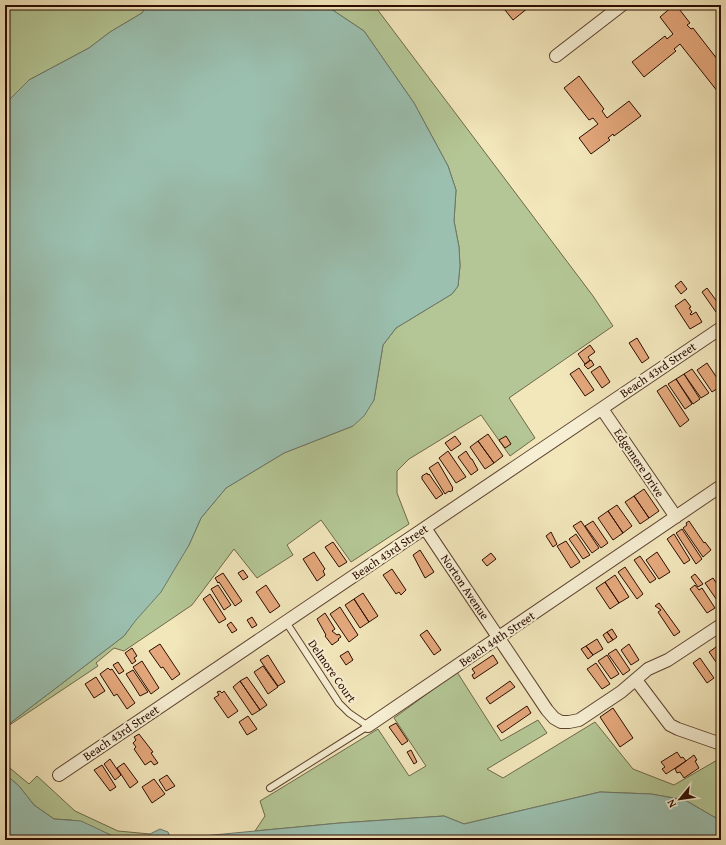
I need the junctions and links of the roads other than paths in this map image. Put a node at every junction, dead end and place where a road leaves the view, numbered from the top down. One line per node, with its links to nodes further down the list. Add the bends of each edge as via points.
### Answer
1 (622, 5): 2 (street)
2 (556, 56)
3 (721, 328): 4 (street, Beach 43rd Street)
4 (602, 409): 6 (street, Edgemere Drive); 7 (street, Beach 43rd Street)
5 (721, 486): 6 (street, Beach 44th Street)
6 (676, 517): 10 (street, Beach 44th Street)
7 (425, 528): 8 (street, Beach 43rd Street); 10 (street, Norton Avenue)
8 (286, 622): 12 (lane, Delmore Court, via 339,703); 14 (street, Beach 43rd Street)
9 (721, 625): 11 (street, via 668,660 648,669)
10 (498, 638): 11 (street, Norton Avenue, via 547,710 561,722 584,717); 12 (street, Beach 44th Street)
11 (636, 680): 13 (street, via 670,725)
12 (368, 726): 15 (lane, Beach 44th Street)
13 (721, 744)
14 (59, 775)
15 (270, 788)

